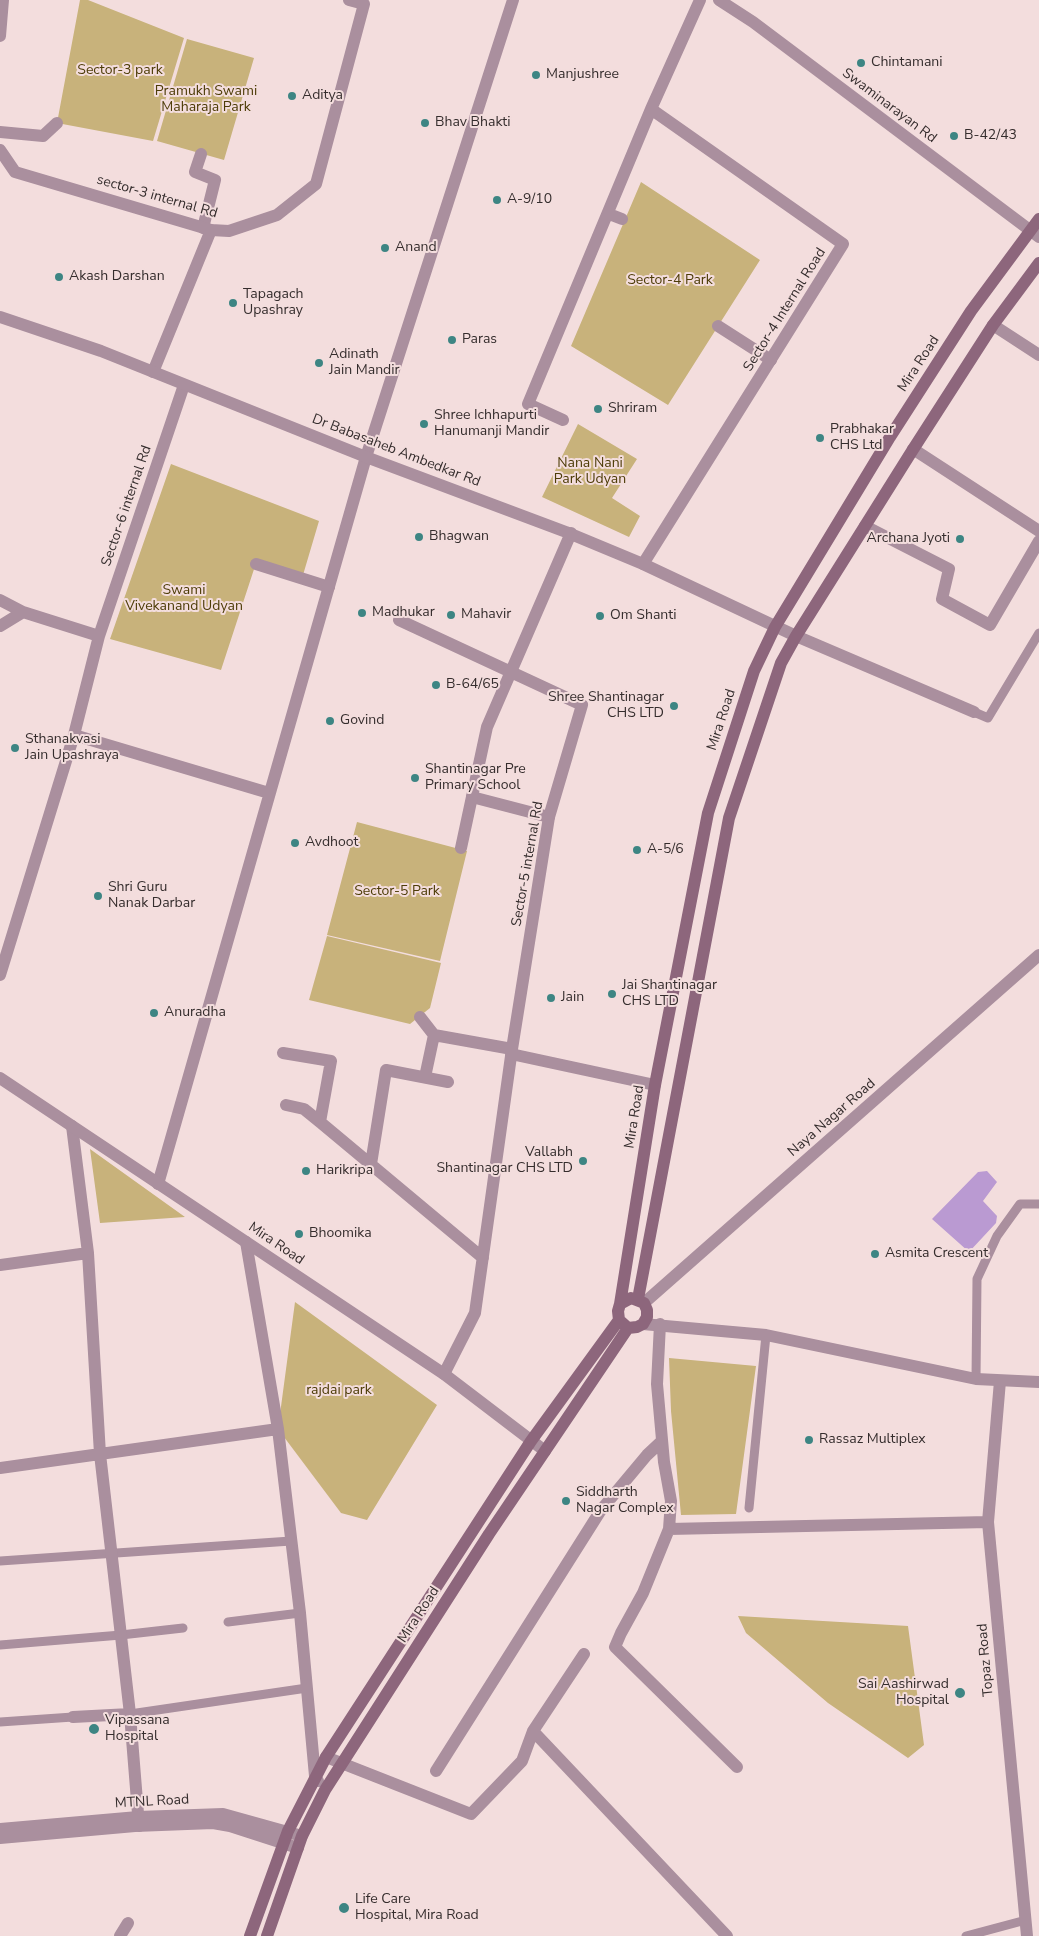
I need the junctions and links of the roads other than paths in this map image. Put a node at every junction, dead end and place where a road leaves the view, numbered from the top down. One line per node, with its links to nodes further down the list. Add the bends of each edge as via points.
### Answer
1 (3, 0): 6 (street)
2 (349, 0): 15 (street, sector-3 internal Rd, via 364,4 316,184 277,215 228,231)
3 (513, 0): 27 (street)
4 (700, 0): 7 (street)
5 (720, 0): 16 (street, Swaminarayan Rd)
6 (0, 36)
7 (651, 109): 12 (street); 22 (street, Sector-4 Internal Road, via 843,244)
8 (57, 124): 9 (street, via 43,136)
9 (0, 132)
10 (0, 150): 15 (street, sector-3 internal Rd, via 15,172)
11 (201, 154): 15 (street, via 195,172 216,180)
12 (609, 214): 13 (street); 25 (street, via 528,404)
13 (622, 219)
14 (1039, 219): 16 (main road, Mira Road)
15 (207, 229): 23 (street)
16 (1035, 234): 39 (main road, Mira Road, via 972,311 843,512)
17 (1039, 263): 19 (main road)
18 (0, 317): 23 (street, Dr Babasaheb Ambedkar Rd, via 102,351)
19 (993, 325): 21 (street); 26 (main road)
20 (718, 326): 22 (street)
21 (1039, 355)
22 (771, 360): 33 (street, Sector-4 Internal Road)
23 (153, 372): 24 (street, Dr Babasaheb Ambedkar Rd)
24 (184, 385): 27 (street, Dr Babasaheb Ambedkar Rd); 41 (street, Sector-6 internal Rd)
25 (563, 420)
26 (913, 449): 28 (main road); 29 (street)
27 (366, 457): 30 (street, Dr Babasaheb Ambedkar Rd); 34 (street)
28 (865, 526): 31 (street, via 949,569 942,599 990,625); 42 (main road)
29 (1039, 531)
30 (571, 533): 33 (street, Dr Babasaheb Ambedkar Rd); 43 (street)
31 (1039, 541)
32 (256, 564): 34 (street)
33 (643, 564): 39 (street, Dr Babasaheb Ambedkar Rd)
34 (328, 587): 46 (street)
35 (0, 600): 36 (street)
36 (23, 612): 38 (street); 41 (street)
37 (399, 620): 43 (street, Sector-5 internal Rd)
38 (0, 626)
39 (775, 627): 42 (street, Dr Babasaheb Ambedkar Rd); 59 (main road, Mira Road, via 754,671 712,797)
40 (1039, 633): 44 (lane, via 988,718)
41 (99, 636): 45 (street, Sector-6 internal Rd)
42 (796, 636): 44 (street, Dr Babasaheb Ambedkar Rd); 70 (main road, via 781,663 729,818)
43 (510, 672): 47 (street, via 487,727); 48 (street, Sector-5 internal Rd, via 582,705)
44 (974, 712)
45 (74, 735): 46 (street); 51 (street, Sector-6 internal Rd)
46 (269, 792): 64 (street)
47 (472, 797): 48 (street); 49 (street)
48 (549, 817): 54 (street, Sector-5 internal Rd)
49 (461, 848)
50 (1039, 955): 70 (street, Naya Nagar Road)
51 (0, 975)
52 (420, 1017): 53 (street)
53 (434, 1035): 54 (street); 57 (street)
54 (511, 1052): 59 (street); 68 (street, Sector-5 internal Rd)
55 (283, 1053): 61 (street, via 331,1061)
56 (0, 1078): 62 (street, Mira Road)
57 (425, 1078): 58 (street); 63 (street, via 386,1070)
58 (448, 1082)
59 (655, 1085): 71 (main road, Mira Road)
60 (286, 1105): 61 (street, via 304,1109)
61 (320, 1122): 63 (street)
62 (72, 1126): 64 (street, Mira Road); 67 (street)
63 (371, 1164): 68 (street)
64 (158, 1184): 66 (street, Mira Road)
65 (1039, 1204): 77 (lane, via 1020,1204 998,1236 977,1279)
66 (246, 1242): 76 (street, Mira Road); 80 (street)
67 (88, 1252): 69 (street); 84 (street)
68 (483, 1258): 76 (street, Sector-5 internal Rd, via 475,1313)
69 (0, 1265)
70 (641, 1301): 71 (main road, via 631,1298); 73 (main road, via 647,1310)
71 (620, 1304): 72 (main road, Mira Road, via 618,1311)
72 (624, 1324): 73 (main road, via 637,1327); 81 (main road, Mira Road); 83 (main road, Mira Road)
73 (644, 1324): 74 (street)
74 (660, 1324): 75 (street); 82 (street, via 657,1384)
75 (766, 1335): 77 (street); 86 (lane)
76 (444, 1374): 81 (street, Mira Road)
77 (976, 1379): 78 (street)
78 (1000, 1381): 79 (street); 87 (street, Topaz Road)
79 (1039, 1382)
80 (278, 1429): 84 (street); 89 (street)
81 (531, 1441): 83 (street); 103 (main road, Mira Road)
82 (662, 1441): 88 (street, via 671,1501); 106 (street, via 601,1510)
83 (545, 1451): 104 (main road, Mira Road)
84 (100, 1454): 85 (street); 90 (street)
85 (0, 1468)
86 (749, 1508)
87 (988, 1522): 88 (street); 114 (street, Topaz Road)
88 (669, 1529): 105 (street, via 643,1593 615,1647)
89 (291, 1541): 90 (lane); 92 (street)
90 (111, 1553): 91 (lane); 95 (street)
91 (0, 1561)
92 (300, 1613): 93 (lane); 98 (street)
93 (228, 1622)
94 (184, 1628): 95 (lane)
95 (120, 1635): 96 (lane); 99 (street)
96 (0, 1645)
97 (584, 1654): 102 (street)
98 (307, 1688): 99 (lane); 107 (street)
99 (130, 1714): 100 (street); 109 (street)
100 (73, 1717): 101 (lane)
101 (0, 1722)
102 (533, 1731): 104 (street, via 522,1761 471,1814); 119 (street)
103 (326, 1757): 104 (street); 107 (main road, Mira Road)
104 (340, 1763): 108 (main road, Mira Road)
105 (737, 1767)
106 (436, 1771)
107 (315, 1776): 108 (street); 111 (main road, Mira Road)
108 (324, 1790): 113 (main road, Mira Road)
109 (138, 1821): 110 (street, MTNL Road); 111 (street, MTNL Road, via 213,1823); 112 (street, MTNL Road)
110 (0, 1829)
111 (286, 1837): 113 (street, MTNL Road); 117 (main road, Mira Road)
112 (0, 1838)
113 (300, 1842): 118 (main road, Mira Road)
114 (1026, 1920): 120 (lane); 121 (street, Topaz Road)
115 (128, 1922): 116 (street)
116 (120, 1936)
117 (250, 1936)
118 (268, 1936)
119 (727, 1936)
120 (966, 1936)
121 (1027, 1936)

